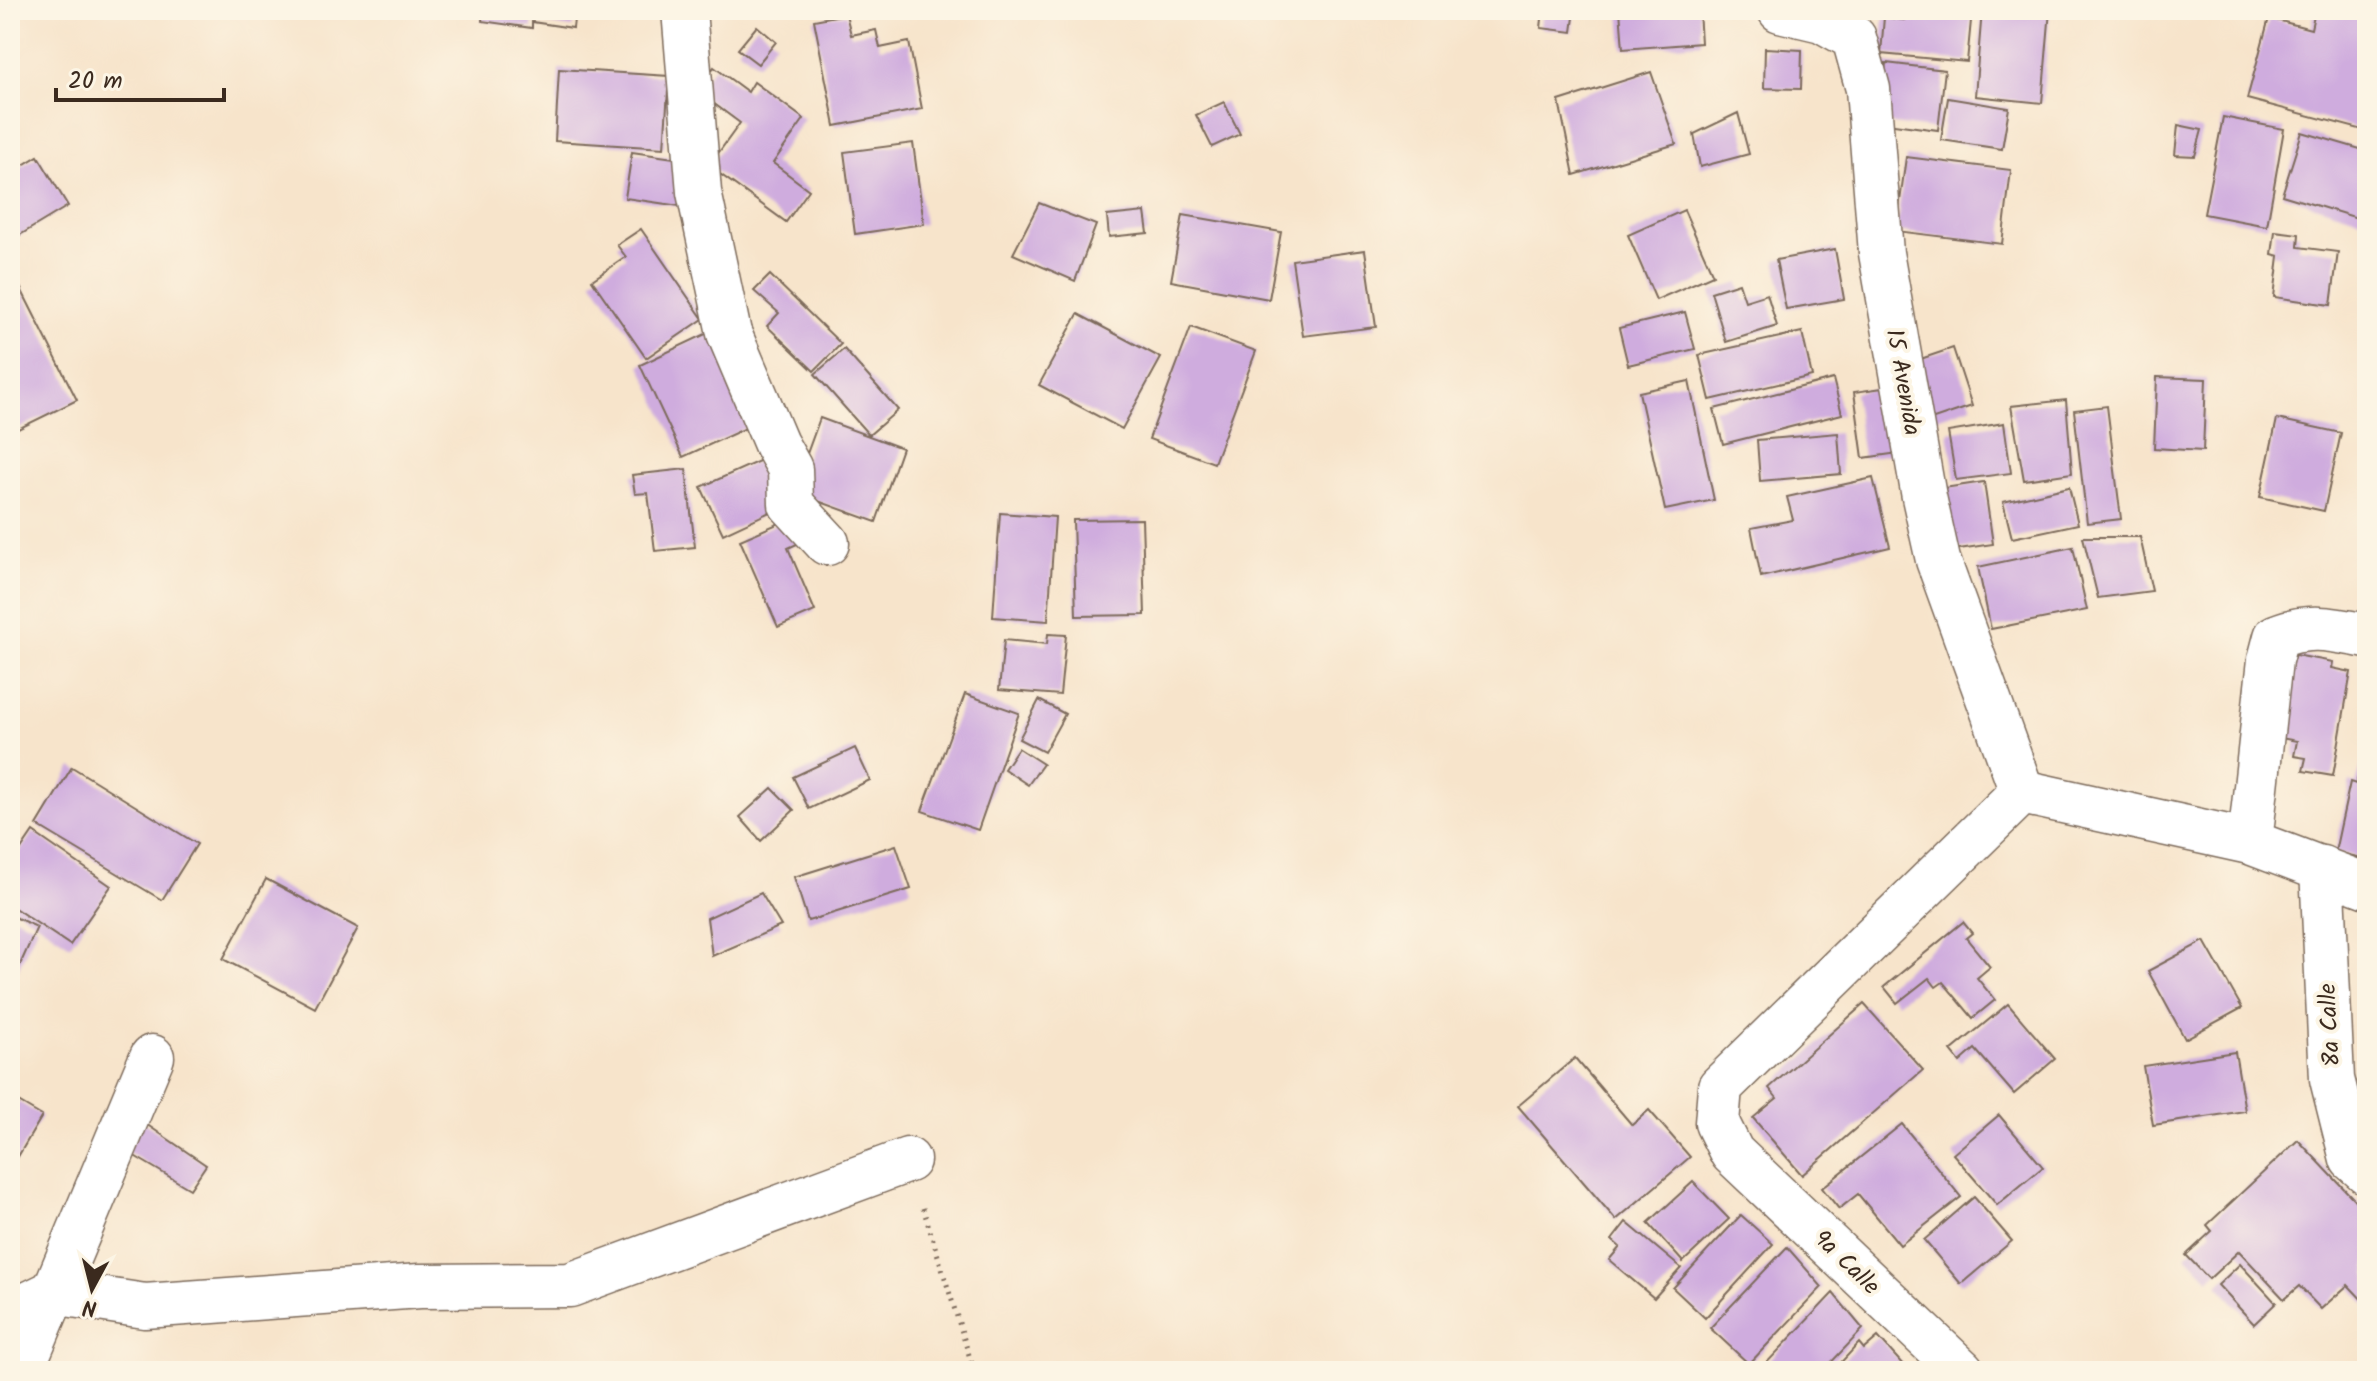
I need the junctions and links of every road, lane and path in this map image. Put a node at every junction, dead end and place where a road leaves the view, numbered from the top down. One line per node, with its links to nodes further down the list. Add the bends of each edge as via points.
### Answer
1 (684, 10): 3 (street, via 699,192 729,333 790,469 791,504)
2 (1780, 10): 5 (street, 15 Avenida, via 1822,20 1854,38 1868,89 1881,253 1938,560)
3 (827, 543)
4 (2367, 636): 6 (street, via 2320,627 2276,637)
5 (2022, 792): 6 (street); 16 (street, 9a Calle, via 1720,1087 1717,1123 1732,1153)
6 (2250, 842): 7 (street)
7 (2322, 868): 8 (street); 11 (street, 8a Calle, via 2332,1079 2352,1159)
8 (2367, 886)
9 (152, 1057): 12 (street)
10 (908, 1160): 12 (street, via 570,1285 420,1286 145,1306); 15 (path)
11 (2367, 1172)
12 (53, 1292): 13 (street); 14 (street)
13 (10, 1313)
14 (21, 1371)
15 (974, 1371)
16 (1962, 1371)

